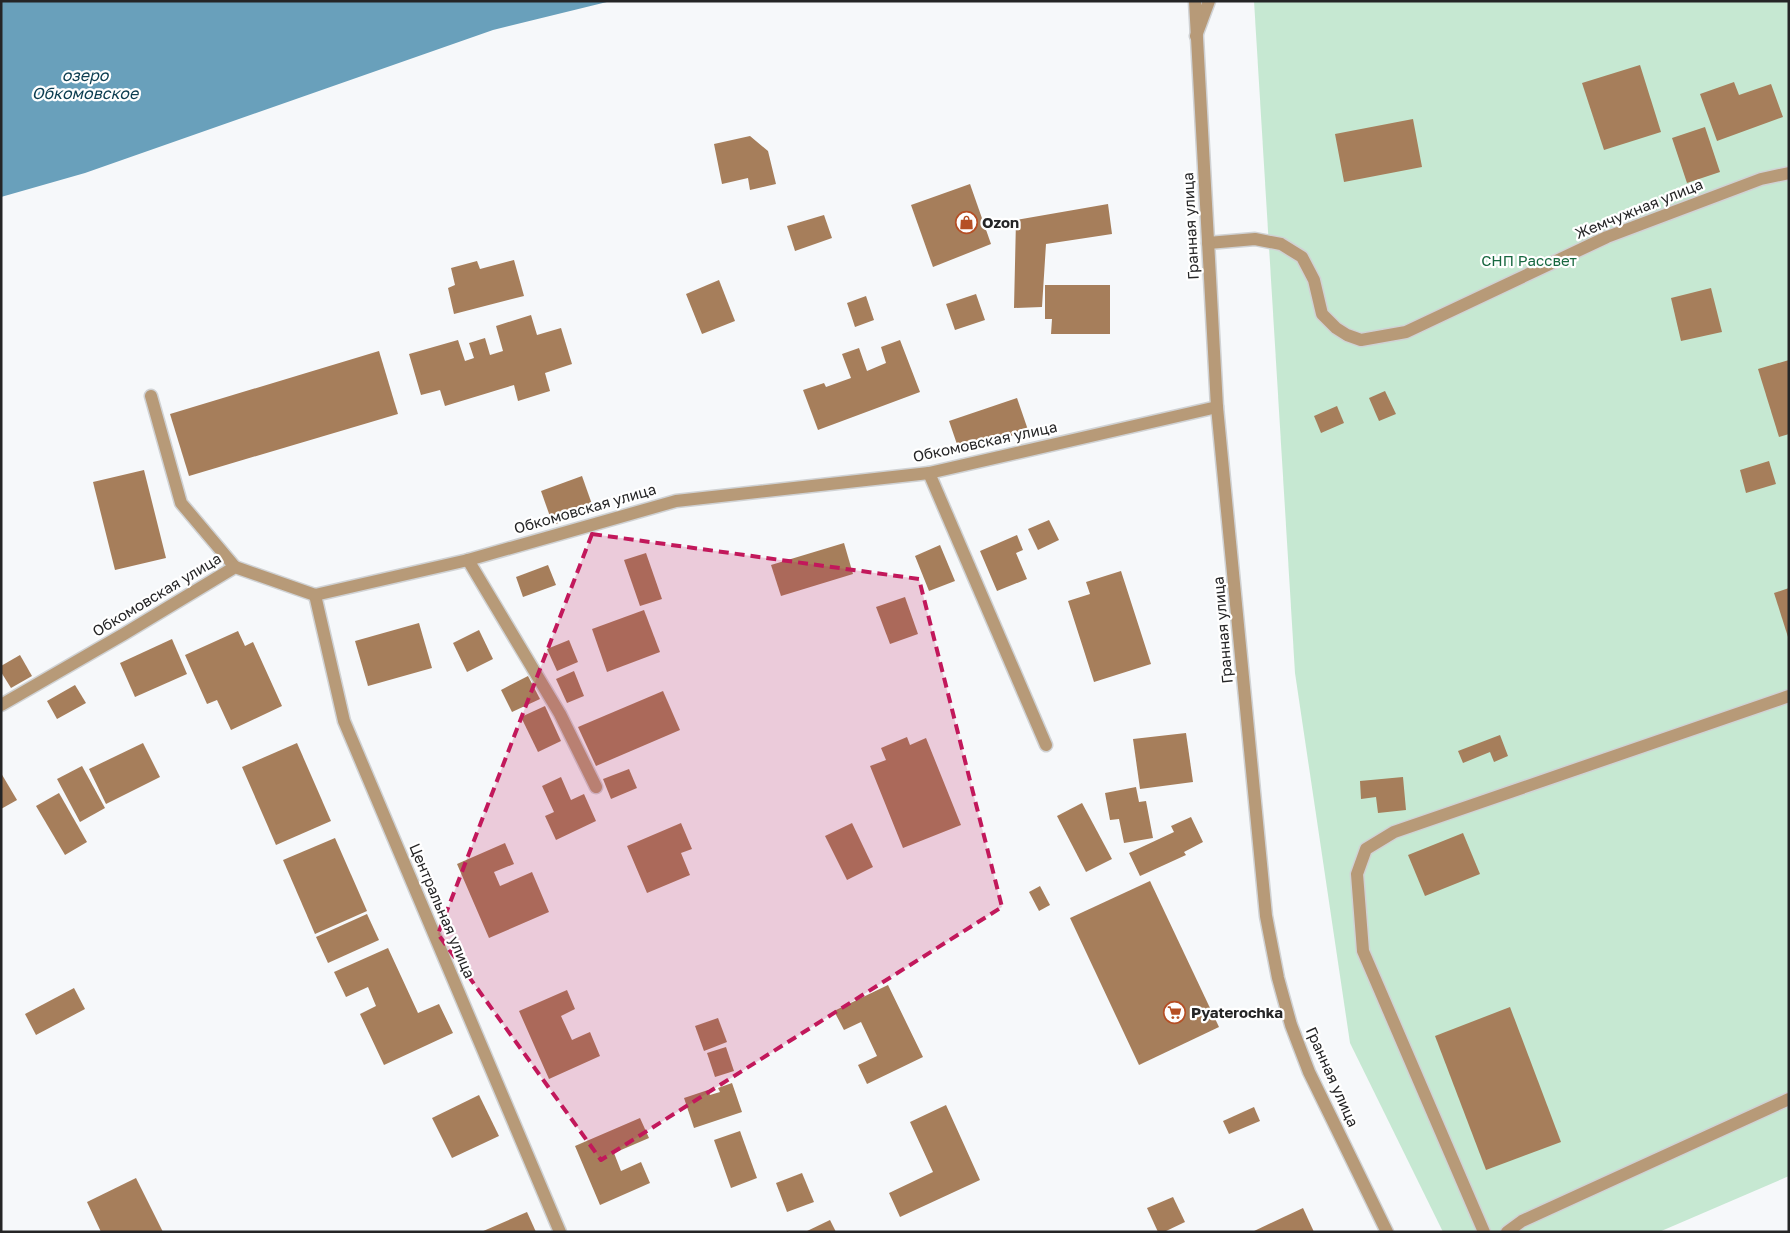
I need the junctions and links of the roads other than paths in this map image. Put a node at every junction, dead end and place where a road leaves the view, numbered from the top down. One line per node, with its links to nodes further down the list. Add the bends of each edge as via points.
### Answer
1 (1195, 1): 3 (street, Гранная улица)
2 (1210, 1): 3 (street)
3 (1196, 36): 5 (street, Гранная улица)
4 (1789, 173): 5 (street, Жемчужная улица, via 1761,179 1608,237 1406,332 1361,340 1336,328 1322,314 1314,280 1302,257 1281,244 1270,242)
5 (1208, 243): 7 (street, Гранная улица)
6 (151, 396): 10 (street, via 181,503)
7 (1218, 407): 8 (street, Обкомовская улица); 18 (street, Гранная улица, via 1266,916 1278,978 1309,1072)
8 (929, 473): 9 (street, Обкомовская улица, via 676,501); 14 (street)
9 (468, 560): 11 (street, Обкомовская улица); 15 (street, via 560,714)
10 (235, 567): 11 (street, Обкомовская улица); 13 (street, Обкомовская улица)
11 (315, 595): 17 (street, Центральная улица, via 344,721)
12 (1789, 696): 19 (street, via 1394,832 1366,849 1357,874 1362,951)
13 (1, 705)
14 (1046, 745)
15 (596, 787)
16 (1789, 1099): 20 (street, via 1522,1222)
17 (560, 1232)
18 (1387, 1232)
19 (1484, 1232)
20 (1507, 1232)

